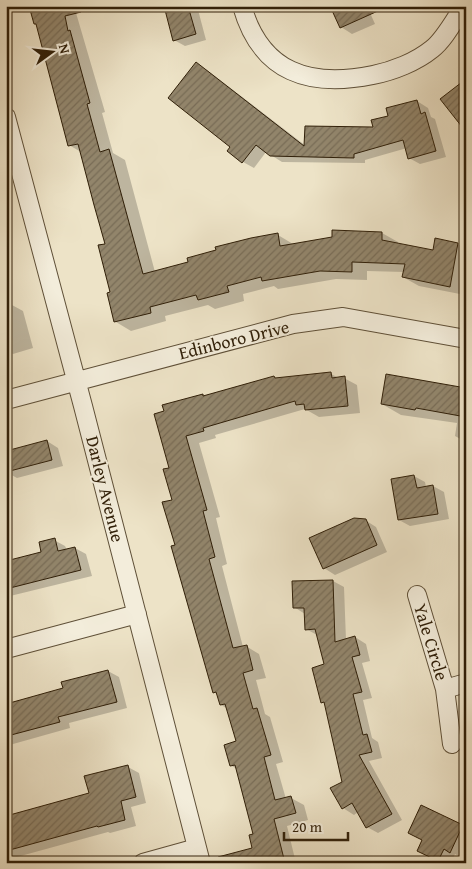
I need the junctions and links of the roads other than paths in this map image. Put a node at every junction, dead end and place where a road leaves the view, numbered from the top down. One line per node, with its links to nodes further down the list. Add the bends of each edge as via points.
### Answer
1 (242, 6): 2 (street, via 248,26 263,50 285,68 312,79 350,80 389,71 426,54 434,48)
2 (464, 6)
3 (6, 117): 4 (street, Darley Avenue)
4 (11, 151): 6 (street, Darley Avenue)
5 (466, 339): 6 (street, Edinboro Drive, via 343,317 293,324)
6 (77, 381): 7 (street, Edinboro Drive); 9 (street, Darley Avenue)
7 (6, 400)
8 (417, 595): 12 (street, Yale Circle)
9 (137, 614): 10 (street); 14 (street, Darley Avenue)
10 (6, 649)
11 (466, 683): 12 (street, Yale Circle)
12 (445, 689): 13 (street, Yale Circle)
13 (452, 744)
14 (199, 856): 15 (street)
15 (143, 863)

